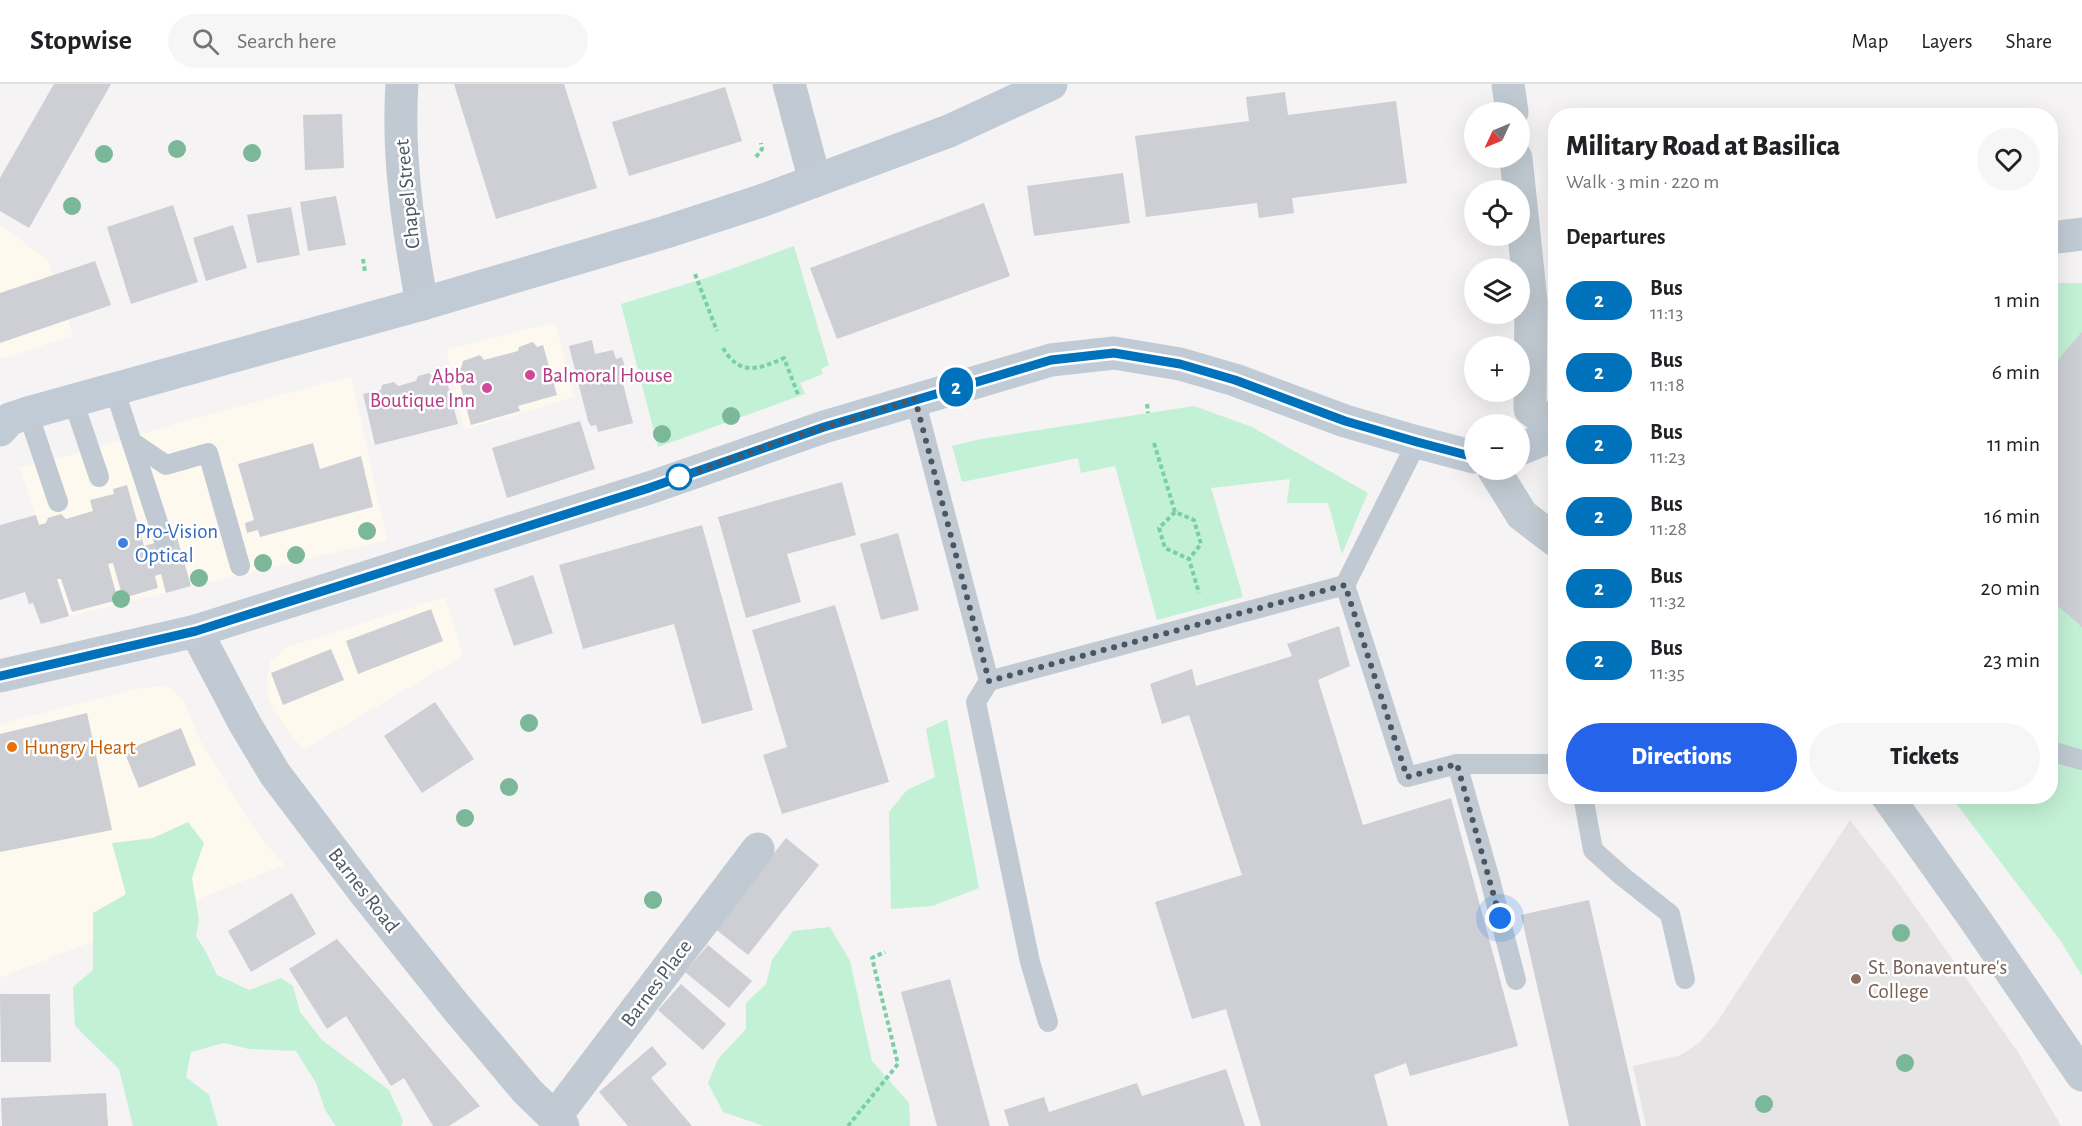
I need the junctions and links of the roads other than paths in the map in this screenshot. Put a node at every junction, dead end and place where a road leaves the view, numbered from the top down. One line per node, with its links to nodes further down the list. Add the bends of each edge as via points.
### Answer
1 (402, 84): 10 (street, Chapel Street, via 400,113 407,215)
2 (789, 84): 7 (street)
3 (1051, 84): 7 (main road, via 949,131)
4 (1508, 84): 5 (street)
5 (1511, 102)
6 (1517, 168): 15 (street, via 1531,302 1530,409)
7 (815, 181): 10 (main road, via 666,232)
8 (2082, 234): 9 (main road)
9 (2058, 237)
10 (422, 304): 11 (main road)
11 (114, 388): 13 (main road); 17 (lane)
12 (915, 399): 18 (main road, via 1051,360 1114,353 1180,364 1235,380 1345,421); 28 (main road, via 649,488); 30 (lane)
13 (73, 400): 14 (main road); 21 (lane)
14 (10, 420): 23 (lane)
15 (1548, 422)
16 (1548, 437): 19 (main road)
17 (132, 442): 25 (lane); 26 (lane, via 166,465 208,453)
18 (1417, 442): 20 (main road); 27 (lane)
19 (1530, 444)
20 (1464, 454)
21 (99, 477)
22 (1500, 480): 24 (street, via 1522,515)
23 (58, 502)
24 (1548, 535)
25 (164, 541)
26 (240, 566)
27 (1345, 585): 30 (lane); 33 (lane, via 1407,777)
28 (196, 631): 29 (main road); 42 (street, Barnes Road, via 244,724 276,774 456,1007)
29 (0, 676)
30 (989, 681): 40 (lane, via 976,702 1030,962)
31 (2058, 753): 32 (lane)
32 (2082, 760)
33 (1457, 764): 34 (lane); 39 (lane)
34 (1548, 764)
35 (1584, 804): 38 (lane, via 1593,850 1670,914)
36 (1893, 804): 41 (street)
37 (758, 849): 42 (street, Barnes Place)
38 (1685, 979)
39 (1516, 980)
40 (1048, 1022)
41 (2082, 1075)
42 (559, 1121)

